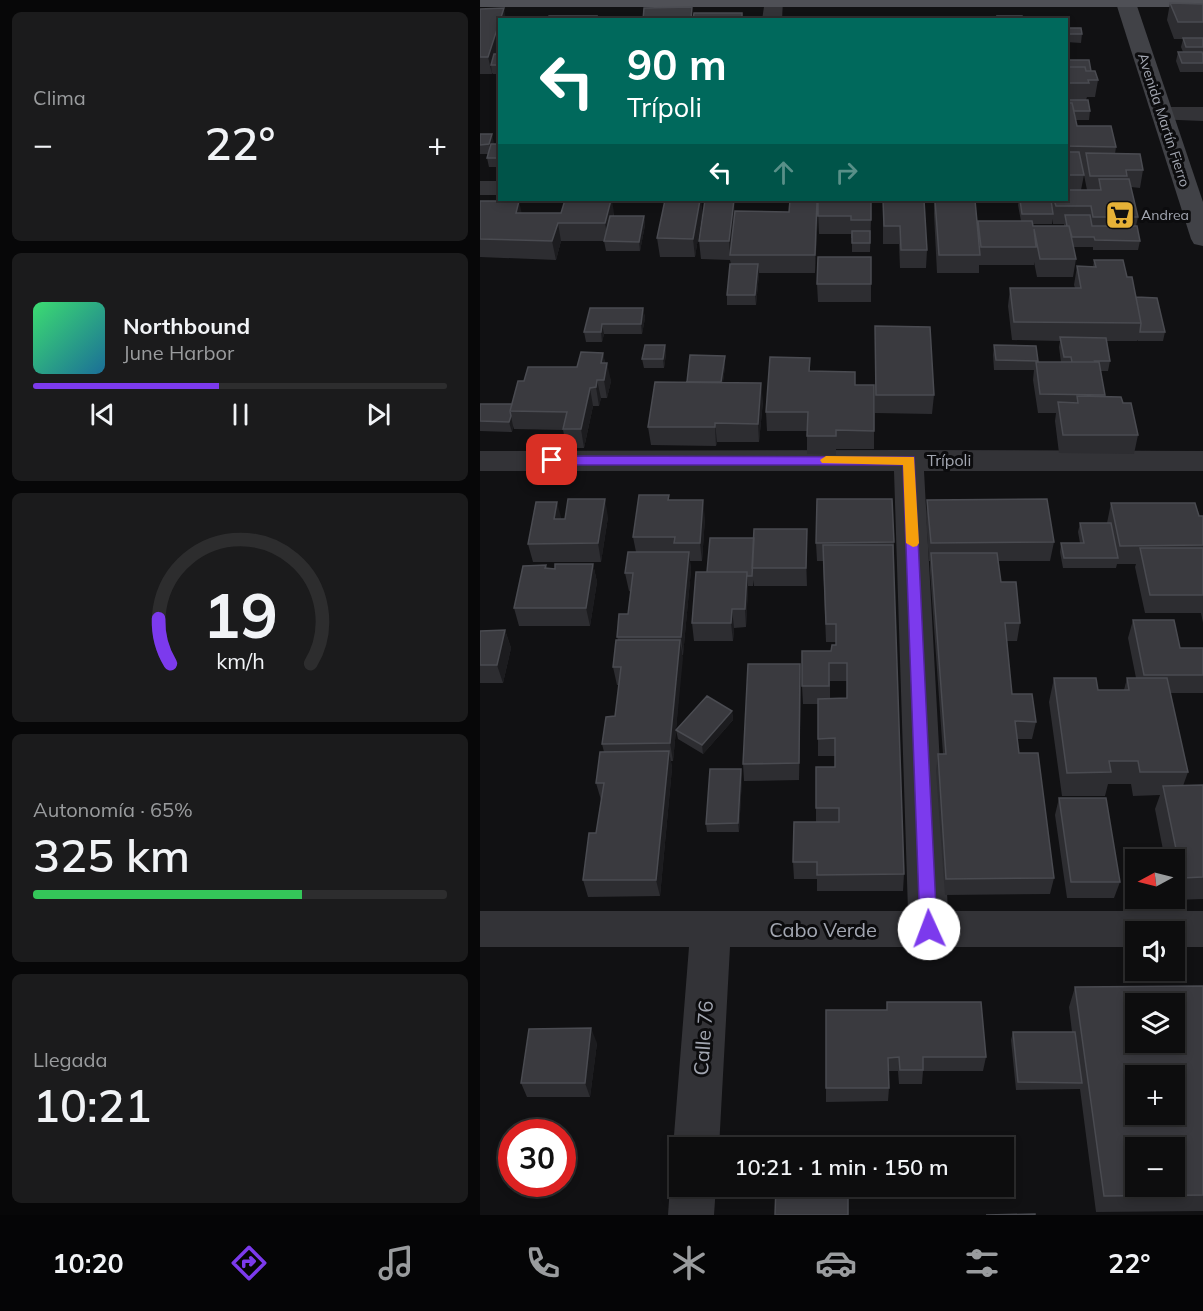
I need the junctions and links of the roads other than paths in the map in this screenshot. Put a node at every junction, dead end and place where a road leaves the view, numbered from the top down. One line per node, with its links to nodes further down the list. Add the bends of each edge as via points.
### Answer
1 (480, 1): 2 (main road)
2 (774, 1): 3 (main road); 5 (street)
3 (1125, 1): 4 (main road); 6 (main road, Avenida Martín Fierro)
4 (1203, 1)
5 (772, 18)
6 (1162, 114): 7 (street); 10 (main road, Avenida Martín Fierro)
7 (1203, 114)
8 (480, 188): 9 (street)
9 (498, 188)
10 (1203, 239)
11 (909, 460): 12 (street, Trípoli); 13 (street, Trípoli); 16 (street)
12 (1203, 460)
13 (480, 461)
14 (480, 929): 15 (street, Cabo Verde)
15 (711, 929): 16 (street, Cabo Verde); 18 (street, Calle 76)
16 (929, 929): 17 (street, Cabo Verde)
17 (1203, 929)
18 (697, 1137)
19 (692, 1197): 20 (street)
20 (691, 1215)

